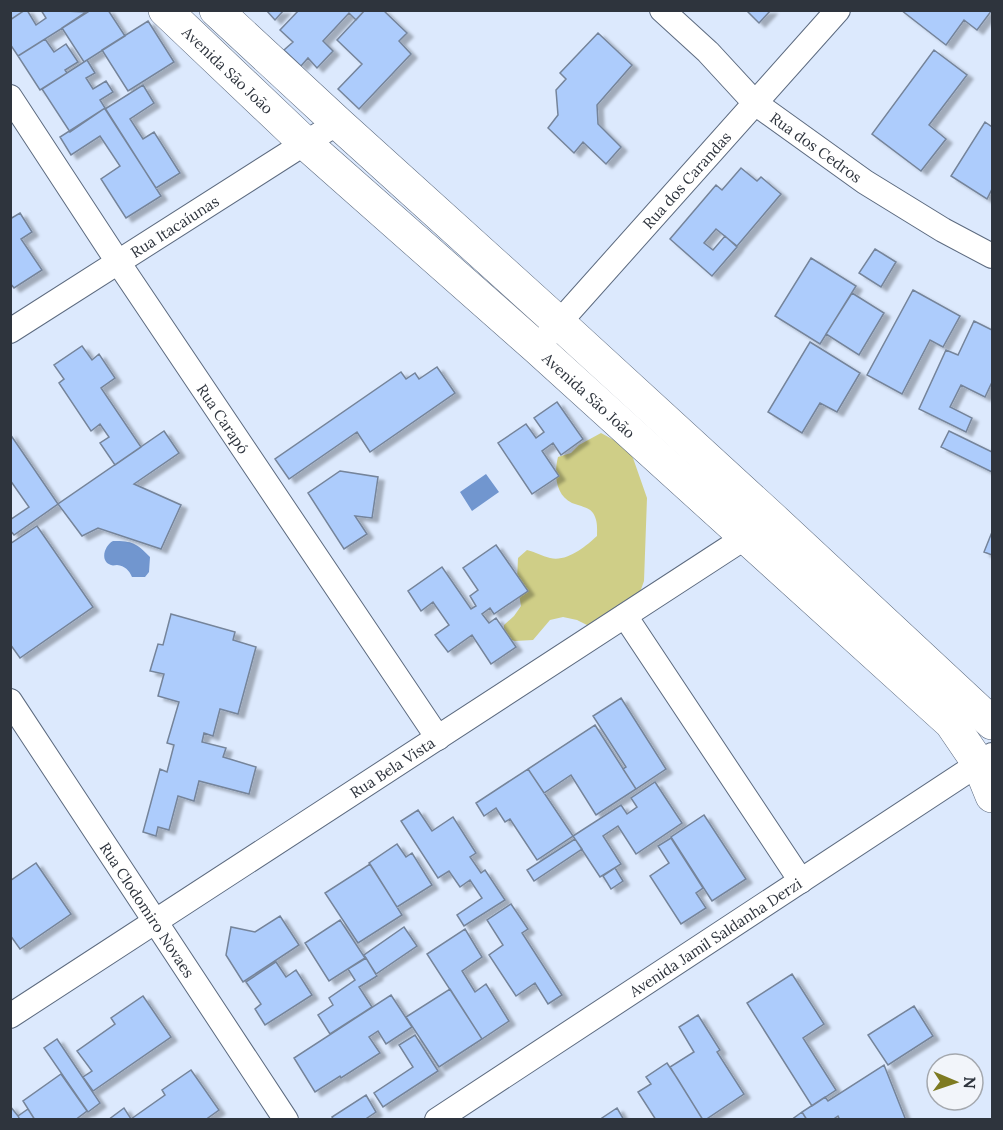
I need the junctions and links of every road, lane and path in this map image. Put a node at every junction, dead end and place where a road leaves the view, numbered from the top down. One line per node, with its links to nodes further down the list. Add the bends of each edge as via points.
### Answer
1 (165, 10): 8 (street, Avenida São João)
2 (216, 10): 7 (street)
3 (662, 10): 6 (street, Rua dos Cedros)
4 (838, 10): 6 (street, Rua dos Carandas)
5 (10, 96): 10 (street, Rua Carapó)
6 (755, 103): 9 (street, Rua dos Cedros, via 865,182); 11 (street, Rua dos Carandas)
7 (338, 123): 8 (street, Rua Itacaíunas); 11 (street)
8 (305, 142): 10 (street, Rua Itacaíunas); 13 (street, Avenida São João)
9 (993, 256)
10 (118, 262): 12 (street, Rua Itacaíunas); 19 (street, Rua Carapó)
11 (558, 322): 13 (street, Rua dos Carandas); 14 (street)
12 (10, 331)
13 (536, 347): 15 (street, Avenida São João)
14 (774, 520): 15 (street, Rua Bela Vista); 18 (street)
15 (746, 537): 16 (street, Rua Bela Vista); 20 (street, Avenida São João, via 951,723)
16 (625, 616): 19 (street, Rua Bela Vista); 22 (street)
17 (10, 701): 23 (street, Rua Clodomiro Novaes)
18 (993, 723)
19 (438, 738): 23 (street, Rua Bela Vista)
20 (986, 760): 21 (street, Avenida São João); 22 (street, Avenida Jamil Saldanha Derzi)
21 (993, 796)
22 (801, 881): 26 (street, Avenida Jamil Saldanha Derzi)
23 (156, 921): 24 (street, Rua Bela Vista); 25 (street, Rua Clodomiro Novaes)
24 (10, 1016)
25 (286, 1119)
26 (437, 1119)

